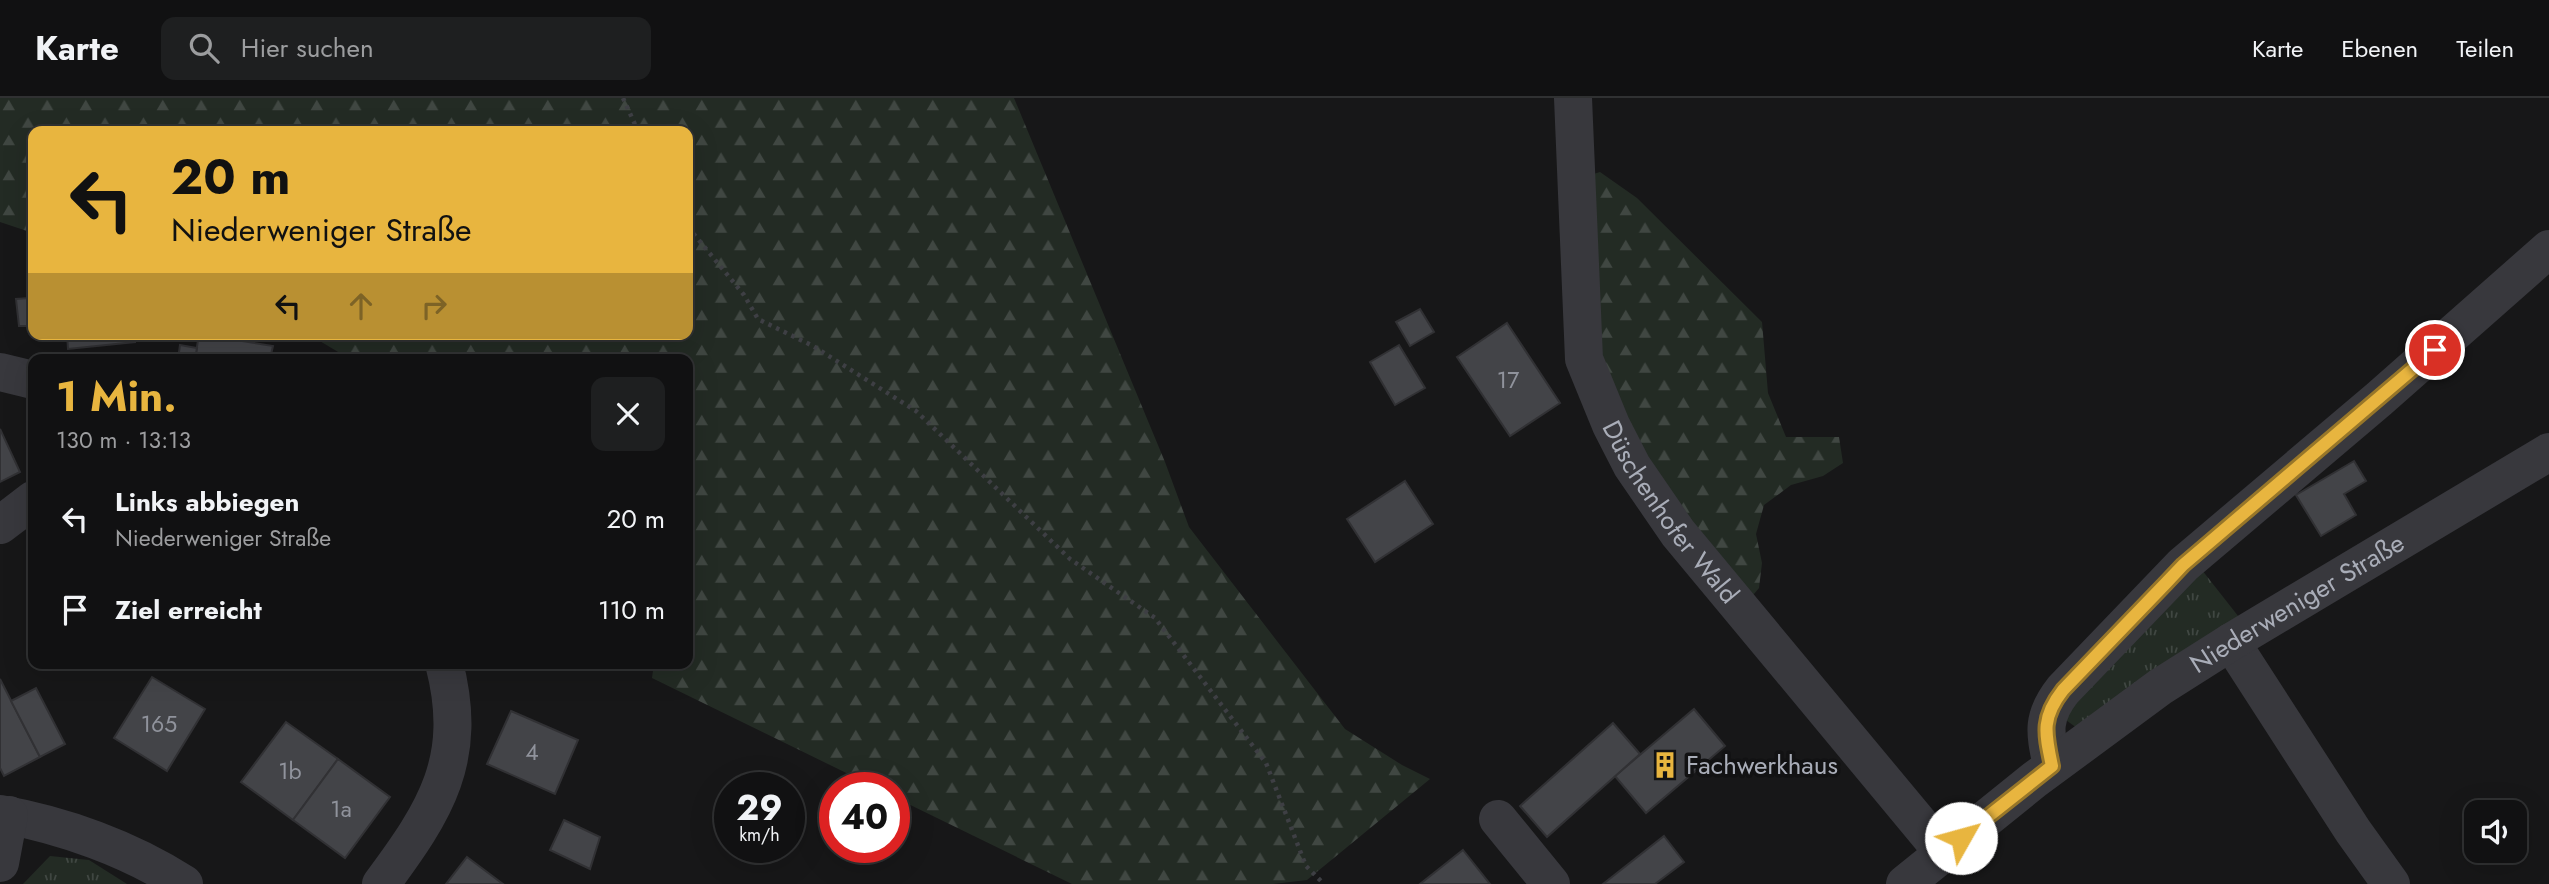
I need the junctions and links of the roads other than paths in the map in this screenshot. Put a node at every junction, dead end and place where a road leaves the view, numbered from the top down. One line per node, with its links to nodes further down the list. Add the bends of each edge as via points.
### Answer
1 (1573, 98): 13 (street, Düschenhofer Wald, via 1584,359 1611,425 1632,466 1678,533)
2 (2549, 249): 10 (street, via 2183,565 2052,705 2045,728)
3 (0, 372): 4 (street)
4 (28, 379)
5 (2549, 452): 8 (street, Niederweniger Straße)
6 (28, 504): 7 (street)
7 (0, 525)
8 (2231, 642): 10 (street, Niederweniger Straße); 19 (street)
9 (445, 669): 16 (street, via 451,744 445,779 424,824)
10 (2052, 766): 13 (street, Niederweniger Straße)
11 (4, 815): 14 (street); 15 (street, via 109,846)
12 (1498, 819): 17 (street)
13 (1943, 852): 18 (street, Niederweniger Straße)
14 (0, 863)
15 (184, 884)
16 (381, 884)
17 (1551, 884)
18 (1905, 884)
19 (2391, 884)

